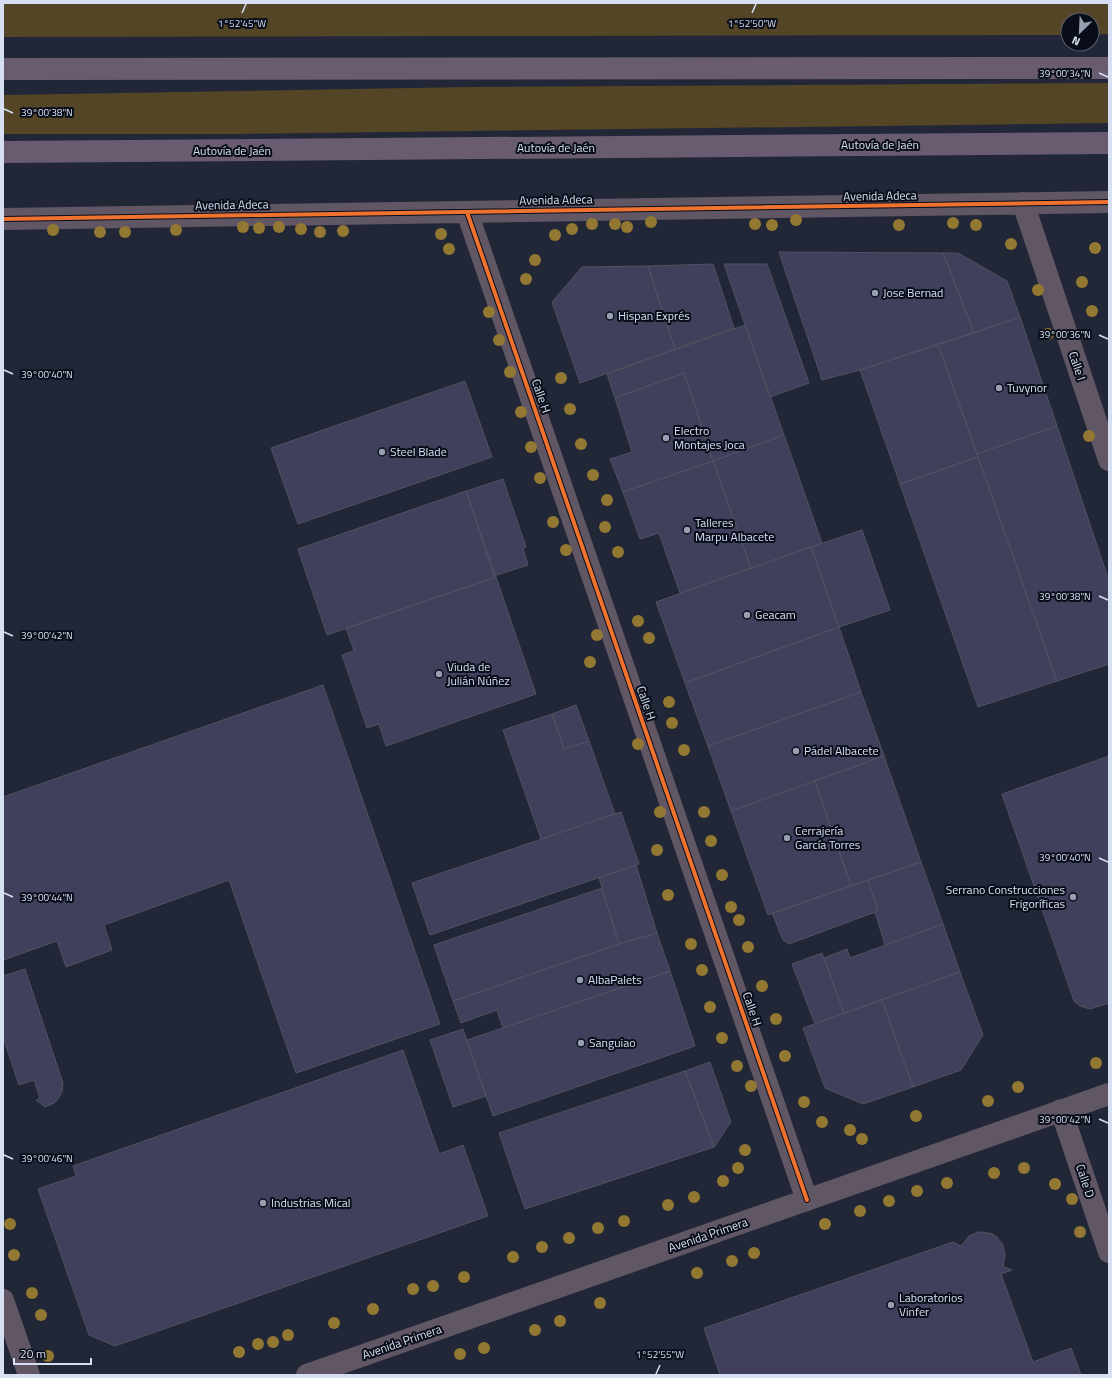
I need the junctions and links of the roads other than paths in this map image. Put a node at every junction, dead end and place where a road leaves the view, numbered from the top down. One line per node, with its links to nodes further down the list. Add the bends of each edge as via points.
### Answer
1 (1109, 68): 2 (highway)
2 (3, 69)
3 (1109, 143): 4 (highway, Autovía de Jaén)
4 (3, 152)
5 (1109, 202): 6 (street, Avenida Adeca)
6 (1023, 203): 7 (street, Avenida Adeca); 9 (street, Calle I)
7 (467, 212): 8 (street, Avenida Adeca); 12 (street, Calle H)
8 (3, 218)
9 (1109, 460)
10 (1109, 1094): 11 (street, Avenida Primera)
11 (1061, 1110): 12 (street, Avenida Primera); 13 (street, Calle D)
12 (807, 1200): 16 (street, Avenida Primera)
13 (1109, 1252)
14 (3, 1300): 15 (street)
15 (29, 1375)
16 (307, 1375)

